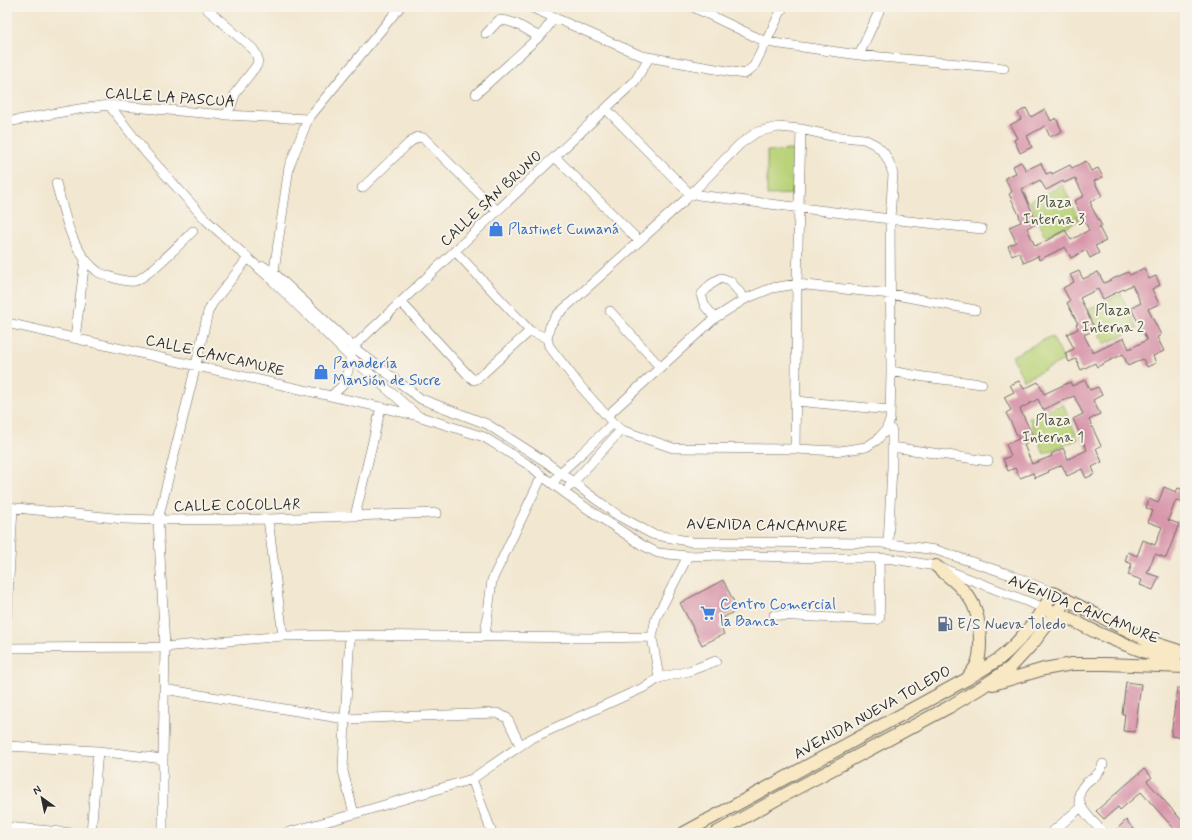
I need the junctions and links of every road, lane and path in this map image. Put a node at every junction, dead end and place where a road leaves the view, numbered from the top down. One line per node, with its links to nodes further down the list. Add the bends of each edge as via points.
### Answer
1 (207, 7): 17 (street, via 258,55 257,65 236,92)
2 (400, 7): 18 (street)
3 (530, 7): 7 (street)
4 (693, 7): 10 (street)
5 (783, 7): 10 (street)
6 (881, 7): 11 (street)
7 (554, 18): 9 (street); 12 (street)
8 (486, 34): 9 (street, via 500,20 507,20)
9 (538, 36): 14 (street)
10 (766, 42): 11 (street); 12 (street, via 754,66 744,74)
11 (859, 55): 13 (street)
12 (649, 58): 16 (street, CALLE SAN BRUNO, via 635,81)
13 (1004, 68)
14 (476, 94)
15 (109, 105): 17 (street, CALLE LA PASCUA); 19 (street, CALLE LA PASCUA); 32 (street, AVENIDA CANCAMURE, via 146,153 194,207)
16 (606, 109): 21 (street, CALLE SAN BRUNO); 24 (street)
17 (226, 115): 18 (street, CALLE LA PASCUA)
18 (308, 119): 34 (street, via 289,167)
19 (7, 122)
20 (800, 129): 24 (street, via 778,127 757,132 740,144); 25 (street); 27 (street, via 864,139 884,153 893,174)
21 (555, 157): 26 (street, CALLE SAN BRUNO); 30 (street)
22 (56, 183): 33 (street, via 73,240)
23 (362, 188): 26 (street, via 409,143 417,137 424,138)
24 (690, 194): 25 (street); 30 (street)
25 (799, 208): 27 (street); 35 (street)
26 (497, 211): 31 (street, CALLE SAN BRUNO)
27 (890, 219): 28 (street); 36 (street)
28 (982, 229)
29 (193, 232): 33 (street, via 135,281 117,280 98,272)
30 (639, 241): 45 (street, via 558,315 550,326)
31 (455, 251): 38 (street, CALLE SAN BRUNO); 43 (street)
32 (248, 258): 34 (street, AVENIDA CANCAMURE); 48 (street, via 208,312)
33 (85, 260): 44 (street)
34 (273, 276): 46 (street, AVENIDA CANCAMURE); 47 (street, AVENIDA CANCAMURE)
35 (797, 284): 36 (street); 37 (street, via 772,288); 53 (street)
36 (891, 294): 39 (street); 50 (street)
37 (746, 299): 41 (street); 41 (street, via 730,281 721,278 701,295 705,306)
38 (401, 302): 43 (street, via 474,380); 46 (street, CALLE SAN BRUNO)
39 (975, 310)
40 (610, 311): 49 (street)
41 (716, 318): 49 (street)
42 (7, 323): 44 (street, CALLE CANCAMURE)
43 (530, 331): 45 (street)
44 (74, 338): 48 (street, CALLE CANCAMURE)
45 (547, 338): 57 (street, via 549,346)
46 (353, 347): 47 (street); 65 (street, AVENIDA CANCAMURE, via 421,399 487,424)
47 (351, 357): 52 (street, via 346,379); 56 (street, AVENIDA CANCAMURE)
48 (196, 365): 52 (street, CALLE CANCAMURE); 74 (street)
49 (661, 368): 57 (street)
50 (891, 370): 51 (street); 55 (street)
51 (982, 384)
52 (330, 396): 54 (street, CALLE CANCAMURE)
53 (796, 401): 55 (street); 61 (street)
54 (381, 407): 56 (street, CALLE CANCAMURE); 72 (street)
55 (890, 410): 58 (street)
56 (418, 416): 66 (street, AVENIDA CANCAMURE, via 484,437)
57 (610, 419): 59 (street); 62 (street)
58 (888, 426): 60 (street, via 892,431); 61 (street, via 877,440 866,447 840,451)
59 (621, 430): 61 (street, via 673,448); 64 (street)
60 (892, 447): 63 (street); 75 (street)
61 (795, 449)
62 (580, 455): 64 (street); 65 (street)
63 (988, 461)
64 (590, 464): 67 (street)
65 (561, 472): 67 (street, AVENIDA CANCAMURE); 68 (street)
66 (542, 476): 68 (street, AVENIDA CANCAMURE); 87 (street, via 492,580)
67 (573, 482): 69 (street); 75 (street, AVENIDA CANCAMURE, via 619,516 652,534 692,542)
68 (553, 483): 69 (street, AVENIDA CANCAMURE)
69 (565, 492): 76 (street, AVENIDA CANCAMURE, via 642,545 658,553)
70 (10, 507): 74 (street, CALLE COCOLLAR); 83 (street)
71 (437, 513): 72 (street, CALLE COCOLLAR)
72 (355, 516): 73 (street, CALLE COCOLLAR)
73 (268, 519): 74 (street, CALLE COCOLLAR); 86 (street)
74 (158, 520): 89 (street)
75 (888, 544): 79 (street, AVENIDA CANCAMURE, via 936,550 1011,575)
76 (688, 556): 77 (street, AVENIDA CANCAMURE); 88 (street, via 656,618)
77 (879, 558): 78 (street, AVENIDA CANCAMURE); 84 (street, via 880,617 877,620)
78 (936, 566): 81 (street, AVENIDA CANCAMURE); 95 (main road, via 962,589 973,604 977,616 980,646 976,665)
79 (1053, 593): 80 (main road, AVENIDA CANCAMURE); 81 (main road, AVENIDA NUEVA TOLEDO)
80 (1066, 600): 82 (main road, AVENIDA NUEVA TOLEDO); 91 (main road, AVENIDA CANCAMURE, via 1151,642)
81 (1044, 608): 82 (main road, AVENIDA CANCAMURE); 95 (main road, AVENIDA NUEVA TOLEDO, via 1023,635 998,659)
82 (1057, 612): 93 (main road, AVENIDA CANCAMURE, via 1141,651); 96 (main road, AVENIDA NUEVA TOLEDO, via 1010,668)
83 (7, 614)
84 (774, 615)
85 (350, 635): 86 (street); 87 (street); 98 (street)
86 (283, 636): 89 (street)
87 (485, 636): 88 (street)
88 (652, 637): 94 (street)
89 (165, 647): 90 (street); 97 (street)
90 (7, 648)
91 (1185, 653)
92 (716, 661): 94 (street, via 689,671)
93 (1185, 666): 96 (main road, via 1072,664 1044,669)
94 (658, 678): 99 (street, via 647,686)
95 (967, 678): 113 (main road, AVENIDA NUEVA TOLEDO)
96 (982, 687): 114 (main road, AVENIDA NUEVA TOLEDO)
97 (164, 689): 98 (street); 102 (street)
98 (345, 719): 99 (street, via 497,713 507,718); 106 (street, via 343,771)
99 (520, 745): 104 (street)
100 (7, 746): 101 (street)
101 (98, 751): 102 (street); 109 (street)
102 (163, 759): 110 (street)
103 (1103, 764): 105 (street, via 1099,773 1081,789 1078,798)
104 (472, 779): 106 (street); 112 (street)
105 (1081, 807): 115 (street); 116 (street)
106 (354, 814): 111 (street)
107 (7, 827): 108 (street)
108 (72, 833)
109 (91, 833)
110 (163, 833)
111 (286, 833)
112 (492, 833)
113 (684, 833)
114 (716, 833)
115 (1051, 833)
116 (1104, 833)

